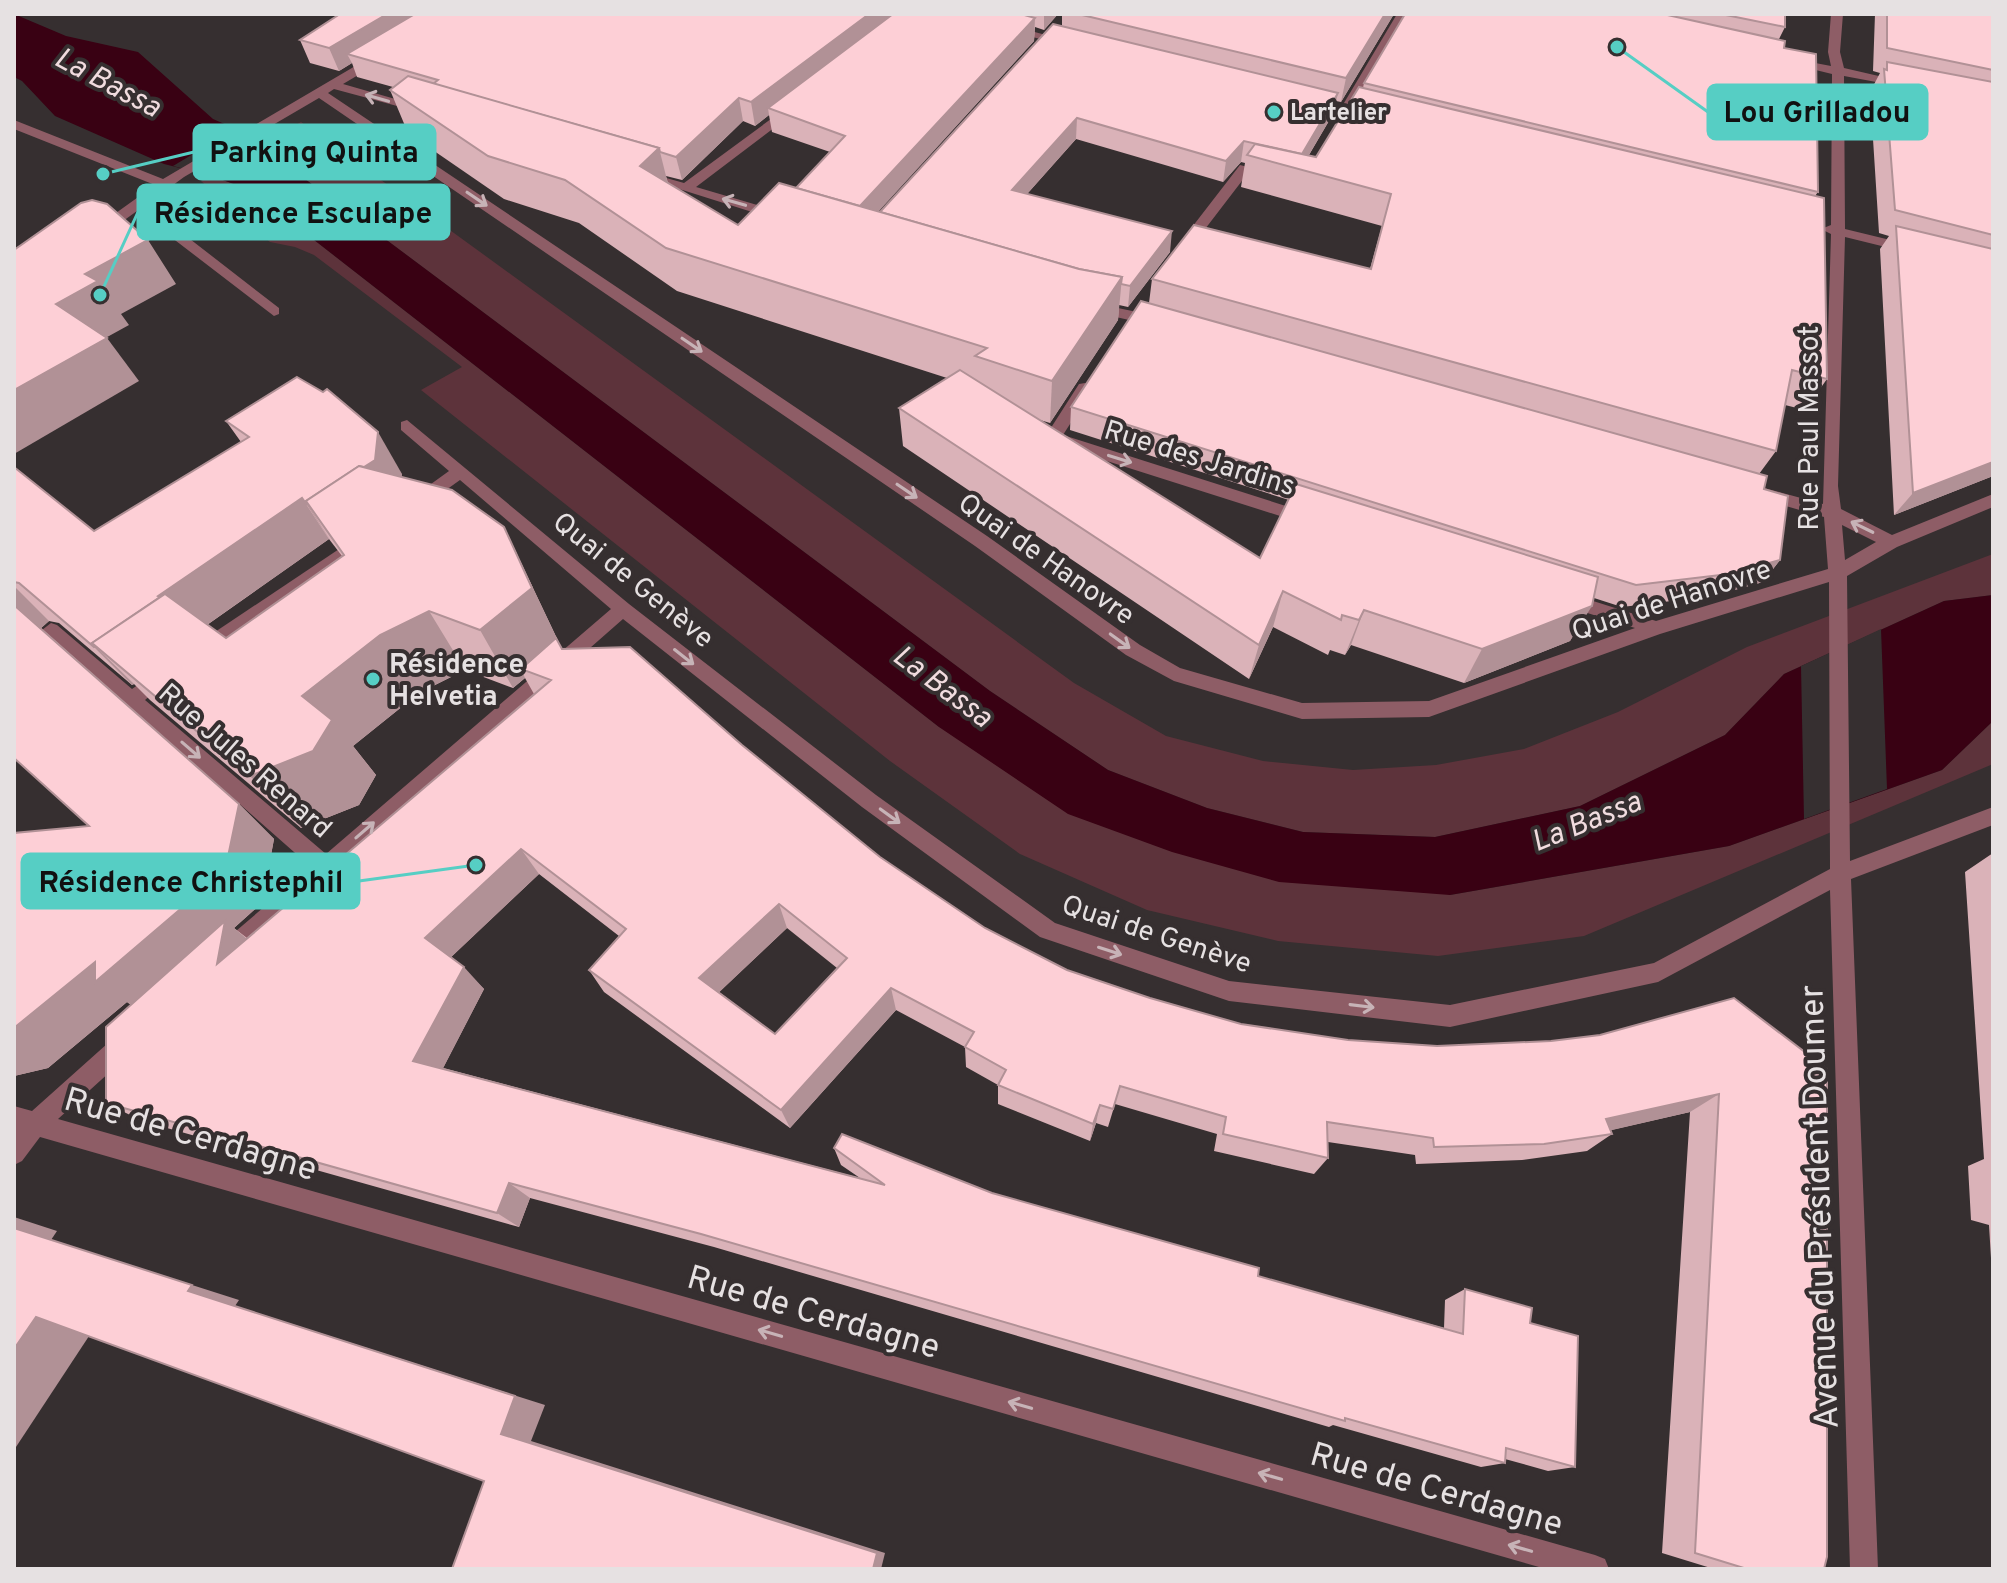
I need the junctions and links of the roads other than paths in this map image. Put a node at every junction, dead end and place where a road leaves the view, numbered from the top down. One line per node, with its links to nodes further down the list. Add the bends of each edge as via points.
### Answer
1 (954, 14): 5 (street)
2 (1403, 14): 17 (street)
3 (1837, 14): 10 (street, Rue Paul Massot)
4 (1062, 22): 5 (street)
5 (1048, 38): 6 (street); 7 (street)
6 (1078, 45)
7 (1038, 49)
8 (385, 53): 12 (street)
9 (1769, 57): 10 (street)
10 (1838, 72): 11 (street); 26 (street, Rue Paul Massot)
11 (1921, 87)
12 (326, 89): 15 (street, one-way to 12); 21 (street); 46 (street, Quai de Hanovre, one-way to 46, via 1174,674 1302,711 1429,709)
13 (800, 101): 22 (street)
14 (1332, 105): 17 (street)
15 (427, 112)
16 (1362, 112): 17 (street)
17 (1344, 115)
18 (14, 124): 21 (street)
19 (625, 170): 22 (street)
20 (1288, 179): 29 (street, via 1245,168)
21 (164, 184): 23 (street)
22 (686, 188): 24 (street, one-way to 22)
23 (136, 204): 27 (street); 31 (street)
24 (790, 219)
25 (1808, 224): 26 (street)
26 (1838, 231): 28 (street); 38 (street, Rue Paul Massot)
27 (85, 242)
28 (1932, 254)
29 (1170, 266)
30 (1082, 306): 32 (street)
31 (274, 311)
32 (1179, 327)
33 (1093, 376): 40 (street, Rue des Jardins, one-way to 40, via 1053,438)
34 (407, 426): 35 (street, Quai de Genève)
35 (461, 471): 39 (street); 45 (street, Quai de Genève)
36 (1741, 487): 38 (street)
37 (1993, 500): 42 (street, Quai de Hanovre)
38 (1833, 513): 42 (street, one-way to 38); 43 (street, Rue Paul Massot)
39 (398, 515)
40 (1324, 524)
41 (373, 533): 48 (street, Rue Jules Renard)
42 (1891, 542): 43 (street, Quai de Hanovre)
43 (1838, 573): 46 (street, Quai de Hanovre); 50 (street, Rue Paul Massot)
44 (1550, 595): 46 (street)
45 (623, 609): 51 (street, one-way to 45); 52 (street, Quai de Genève, one-way to 52, via 869,801 1048,930 1229,991 1450,1016 1658,972)
46 (1656, 628)
47 (51, 630): 48 (street, Rue Jules Renard)
48 (132, 699): 51 (street, Rue Jules Renard, one-way to 51)
49 (1993, 816): 52 (street, Quai de Genève)
50 (1839, 842): 52 (street, Avenue du Président Doumer)
51 (324, 865): 53 (street)
52 (1840, 874): 58 (street, Avenue du Président Doumer)
53 (209, 968)
54 (139, 1030): 55 (street)
55 (25, 1121): 56 (street); 57 (street, Rue de Cerdagne, one-way to 55)
56 (14, 1153)
57 (1595, 1569)
58 (1864, 1569)

